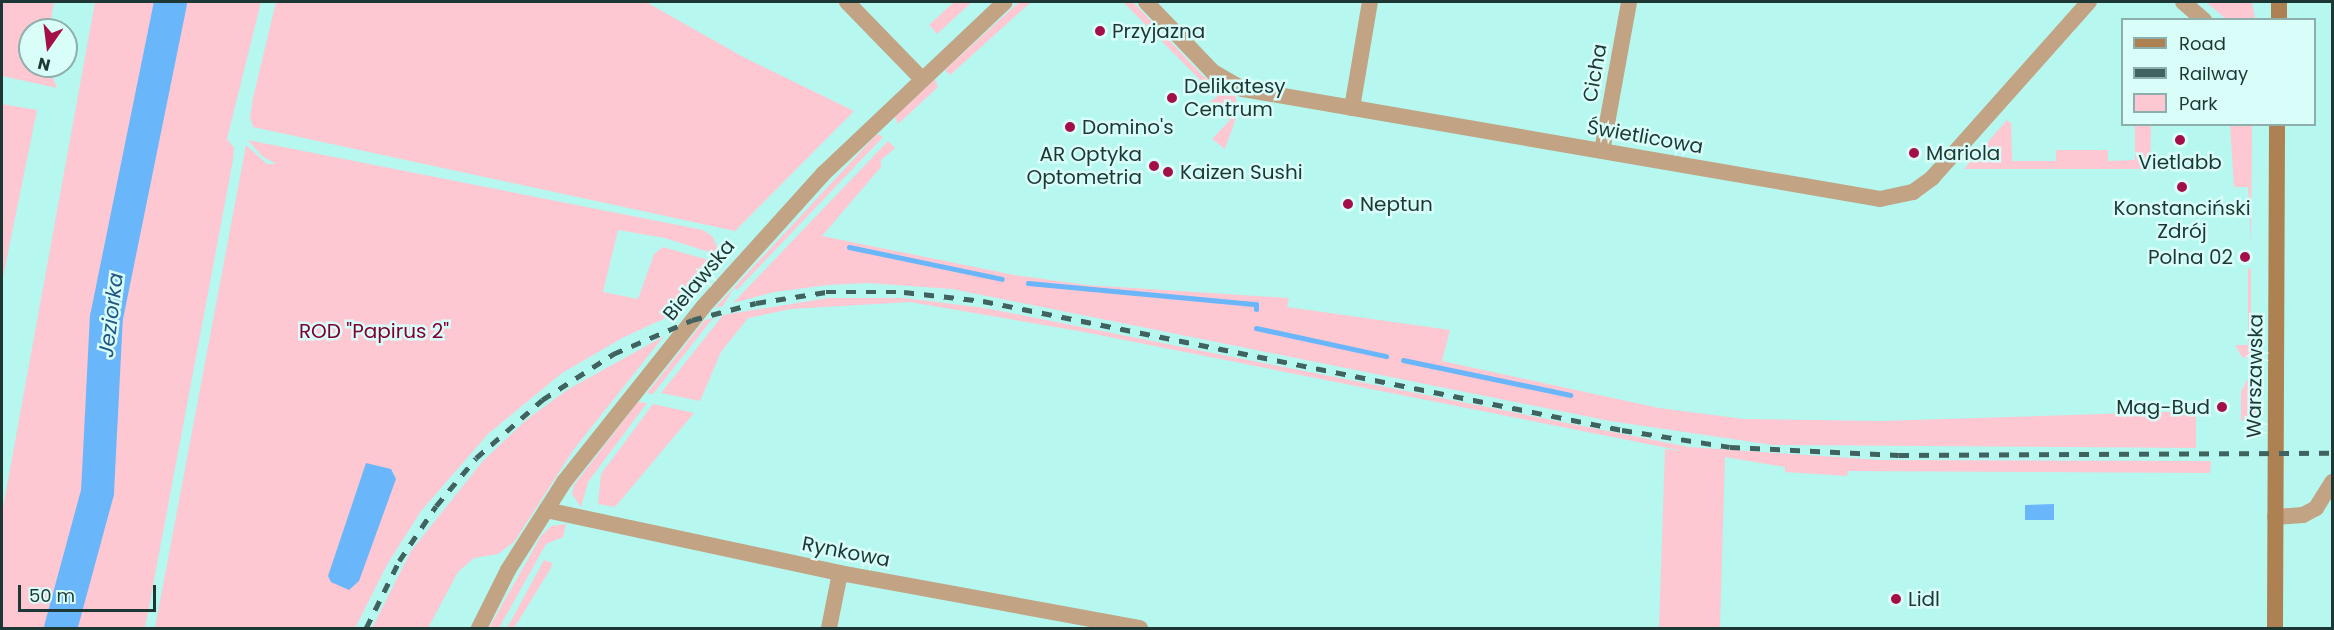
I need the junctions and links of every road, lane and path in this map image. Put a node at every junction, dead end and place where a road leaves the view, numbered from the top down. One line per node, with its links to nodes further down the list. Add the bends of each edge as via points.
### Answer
1 (847, 2): 11 (street)
2 (1005, 2): 11 (street, Bielawska)
3 (1146, 2): 12 (street, Świetlicowa, via 1213,72 1232,85)
4 (1370, 2): 12 (street)
5 (1629, 2): 14 (street, Cicha)
6 (2089, 2): 14 (street, Świetlicowa, via 1940,170 1922,186 1900,196 1870,198)
7 (2184, 2): 9 (street)
8 (2279, 2): 10 (main road)
9 (2202, 18)
10 (2278, 18)
11 (921, 78): 16 (street, Bielawska, via 823,174 737,267 583,456)
12 (1352, 108): 14 (street, Świetlicowa)
13 (2277, 126): 17 (main road, Warszawska)
14 (1602, 151)
15 (2332, 482): 17 (street, via 2316,508 2303,515)
16 (546, 510): 18 (street, Rynkowa); 19 (street, Bielawska)
17 (2275, 517): 22 (main road, Warszawska)
18 (840, 573): 20 (street); 21 (street, Rynkowa)
19 (478, 628)
20 (829, 628)
21 (1140, 628)
22 (2275, 628)

